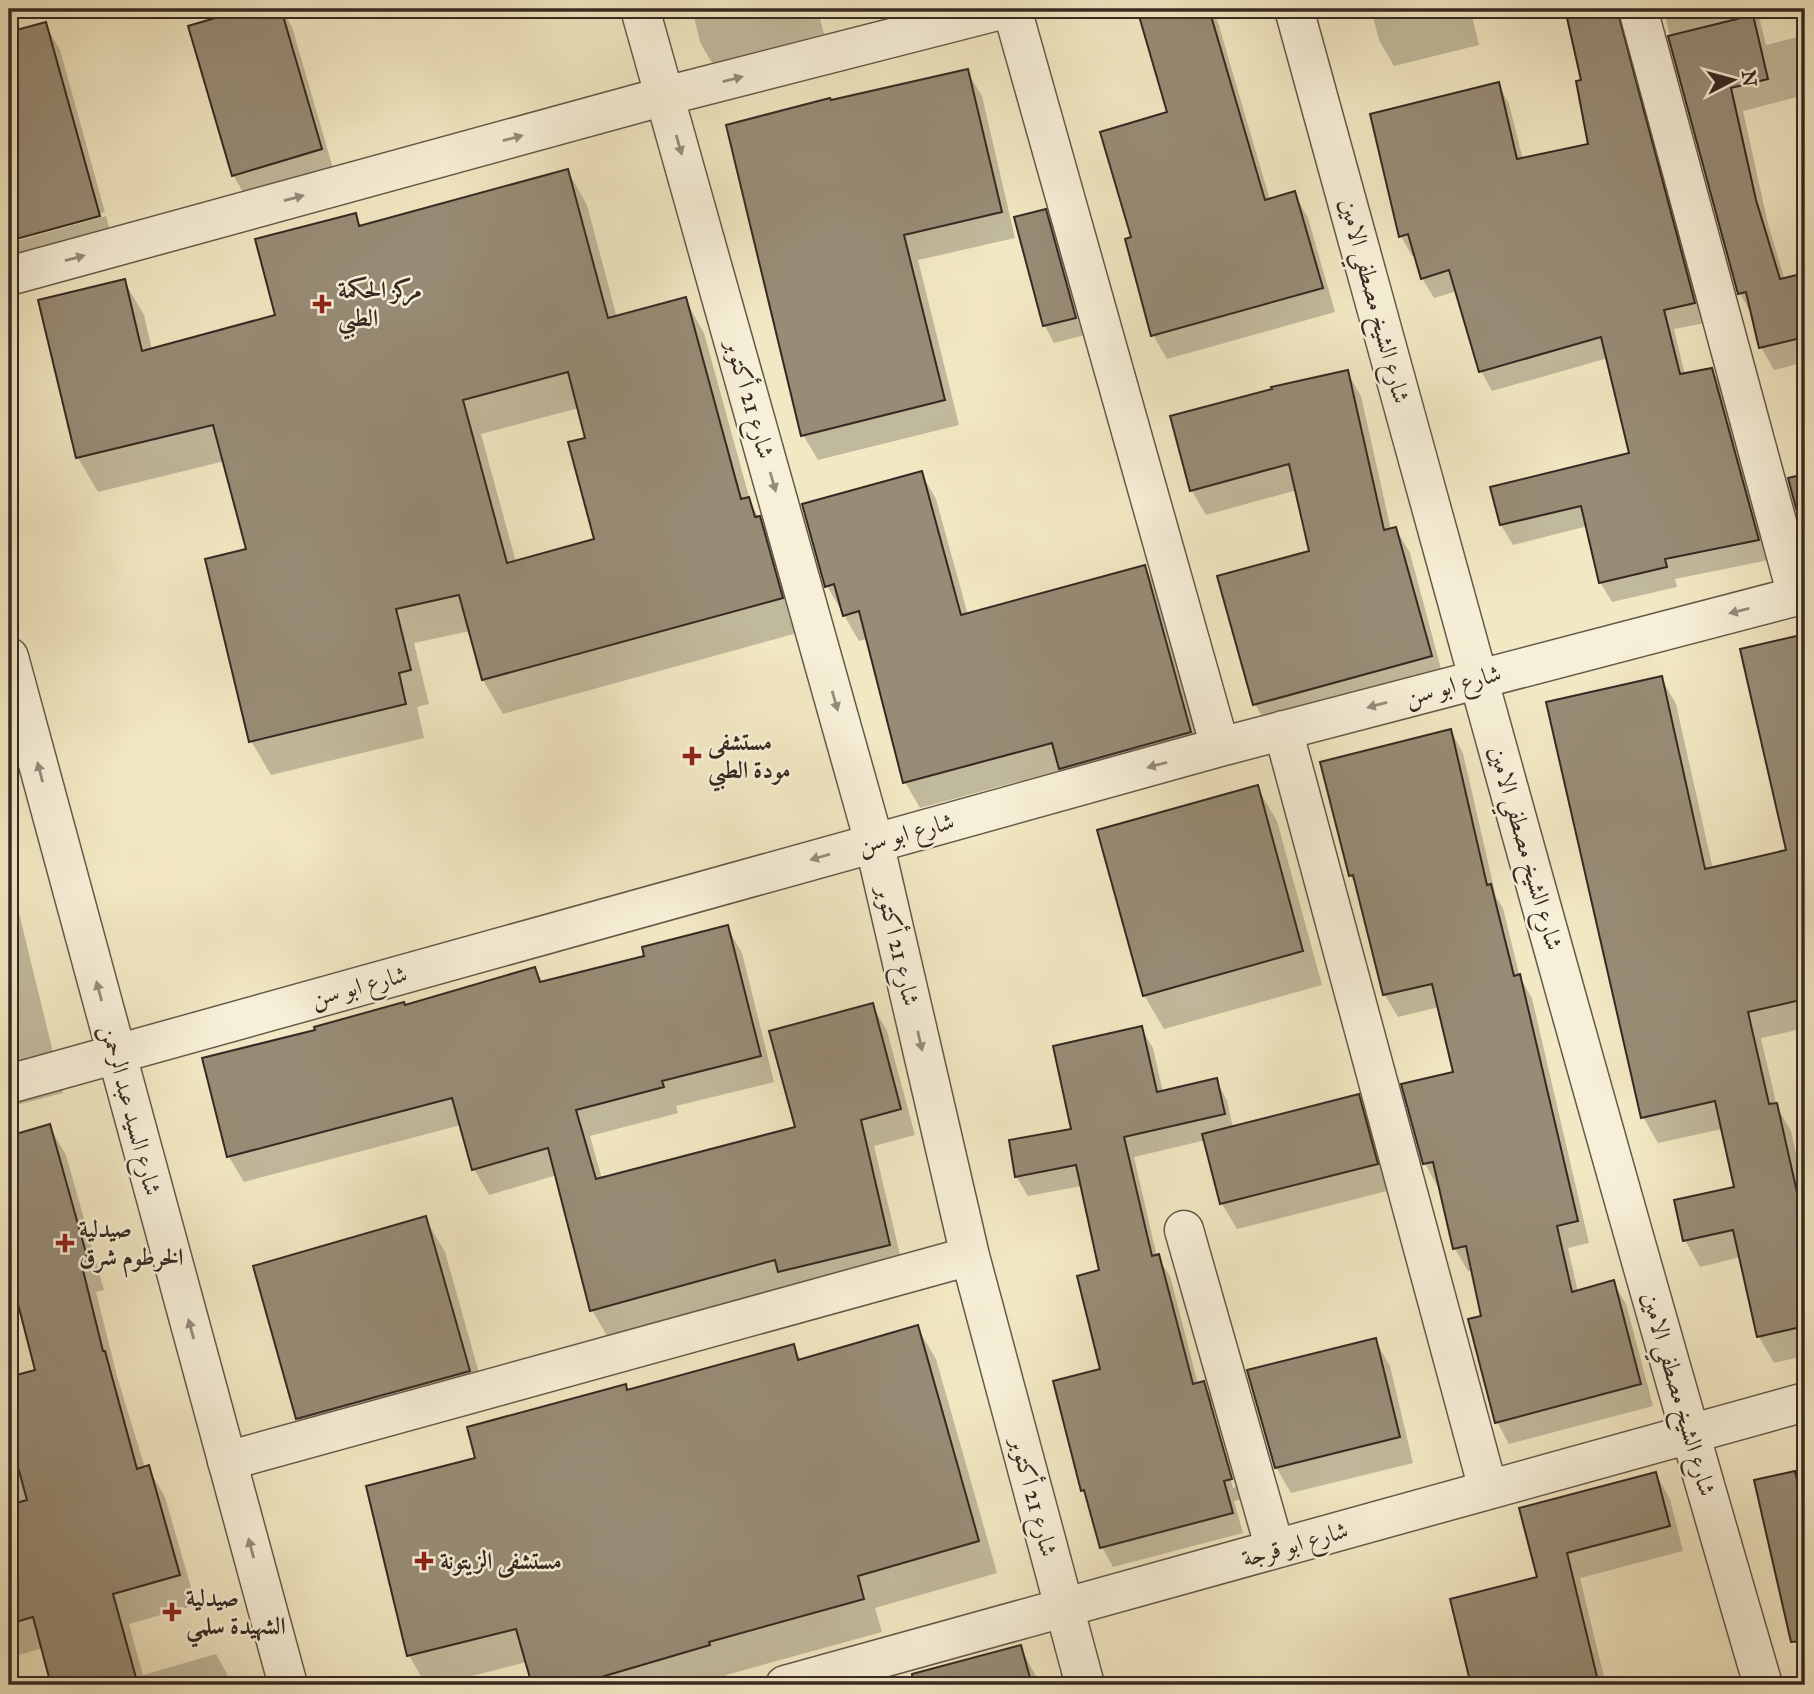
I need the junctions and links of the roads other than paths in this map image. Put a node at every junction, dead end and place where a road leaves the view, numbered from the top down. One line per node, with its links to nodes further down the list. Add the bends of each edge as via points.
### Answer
1 (640, 9): 5 (street, شارع 21 أكتوبر)
2 (1294, 9): 9 (street, شارع الشيخ مصطفي الامين)
3 (1638, 9): 7 (street)
4 (994, 10): 5 (street, one-way to 4); 11 (street)
5 (665, 96): 6 (street, one-way to 5); 12 (street, شارع 21 أكتوبر, one-way to 12)
6 (9, 276)
7 (1801, 595): 9 (street, شارع ابو سن, one-way to 9)
8 (9, 657): 13 (street, شارع السيد عبد الرحمن, one-way to 8)
9 (1478, 678): 10 (street, شارع ابو سن, one-way to 10); 18 (street, شارع الشيخ مصطفي الامين)
10 (1283, 730): 11 (street, شارع ابو سن); 20 (street)
11 (1220, 747): 12 (street, شارع ابو سن, one-way to 12)
12 (874, 842): 13 (street, شارع ابو سن, one-way to 13); 16 (street, شارع 21 أكتوبر, one-way to 16)
13 (116, 1054): 14 (street, شارع ابو سن); 19 (street, شارع السيد عبد الرحمن, one-way to 13)
14 (9, 1084)
15 (1184, 1230): 21 (street)
16 (970, 1256): 19 (street); 22 (street, شارع 21 أكتوبر)
17 (1805, 1402): 18 (street, شارع ابو قرجة)
18 (1689, 1433): 20 (street, شارع ابو قرجة); 26 (street, شارع الشيخ مصطفي الامين)
19 (227, 1461): 24 (street, شارع السيد عبد الرحمن, one-way to 19)
20 (1488, 1489): 21 (street, شارع ابو قرجة)
21 (1275, 1549): 22 (street, شارع ابو قرجة)
22 (1063, 1608): 23 (street, شارع ابو قرجة); 25 (street, شارع 21 أكتوبر)
23 (806, 1682)
24 (288, 1685)
25 (1085, 1685)
26 (1763, 1685)

